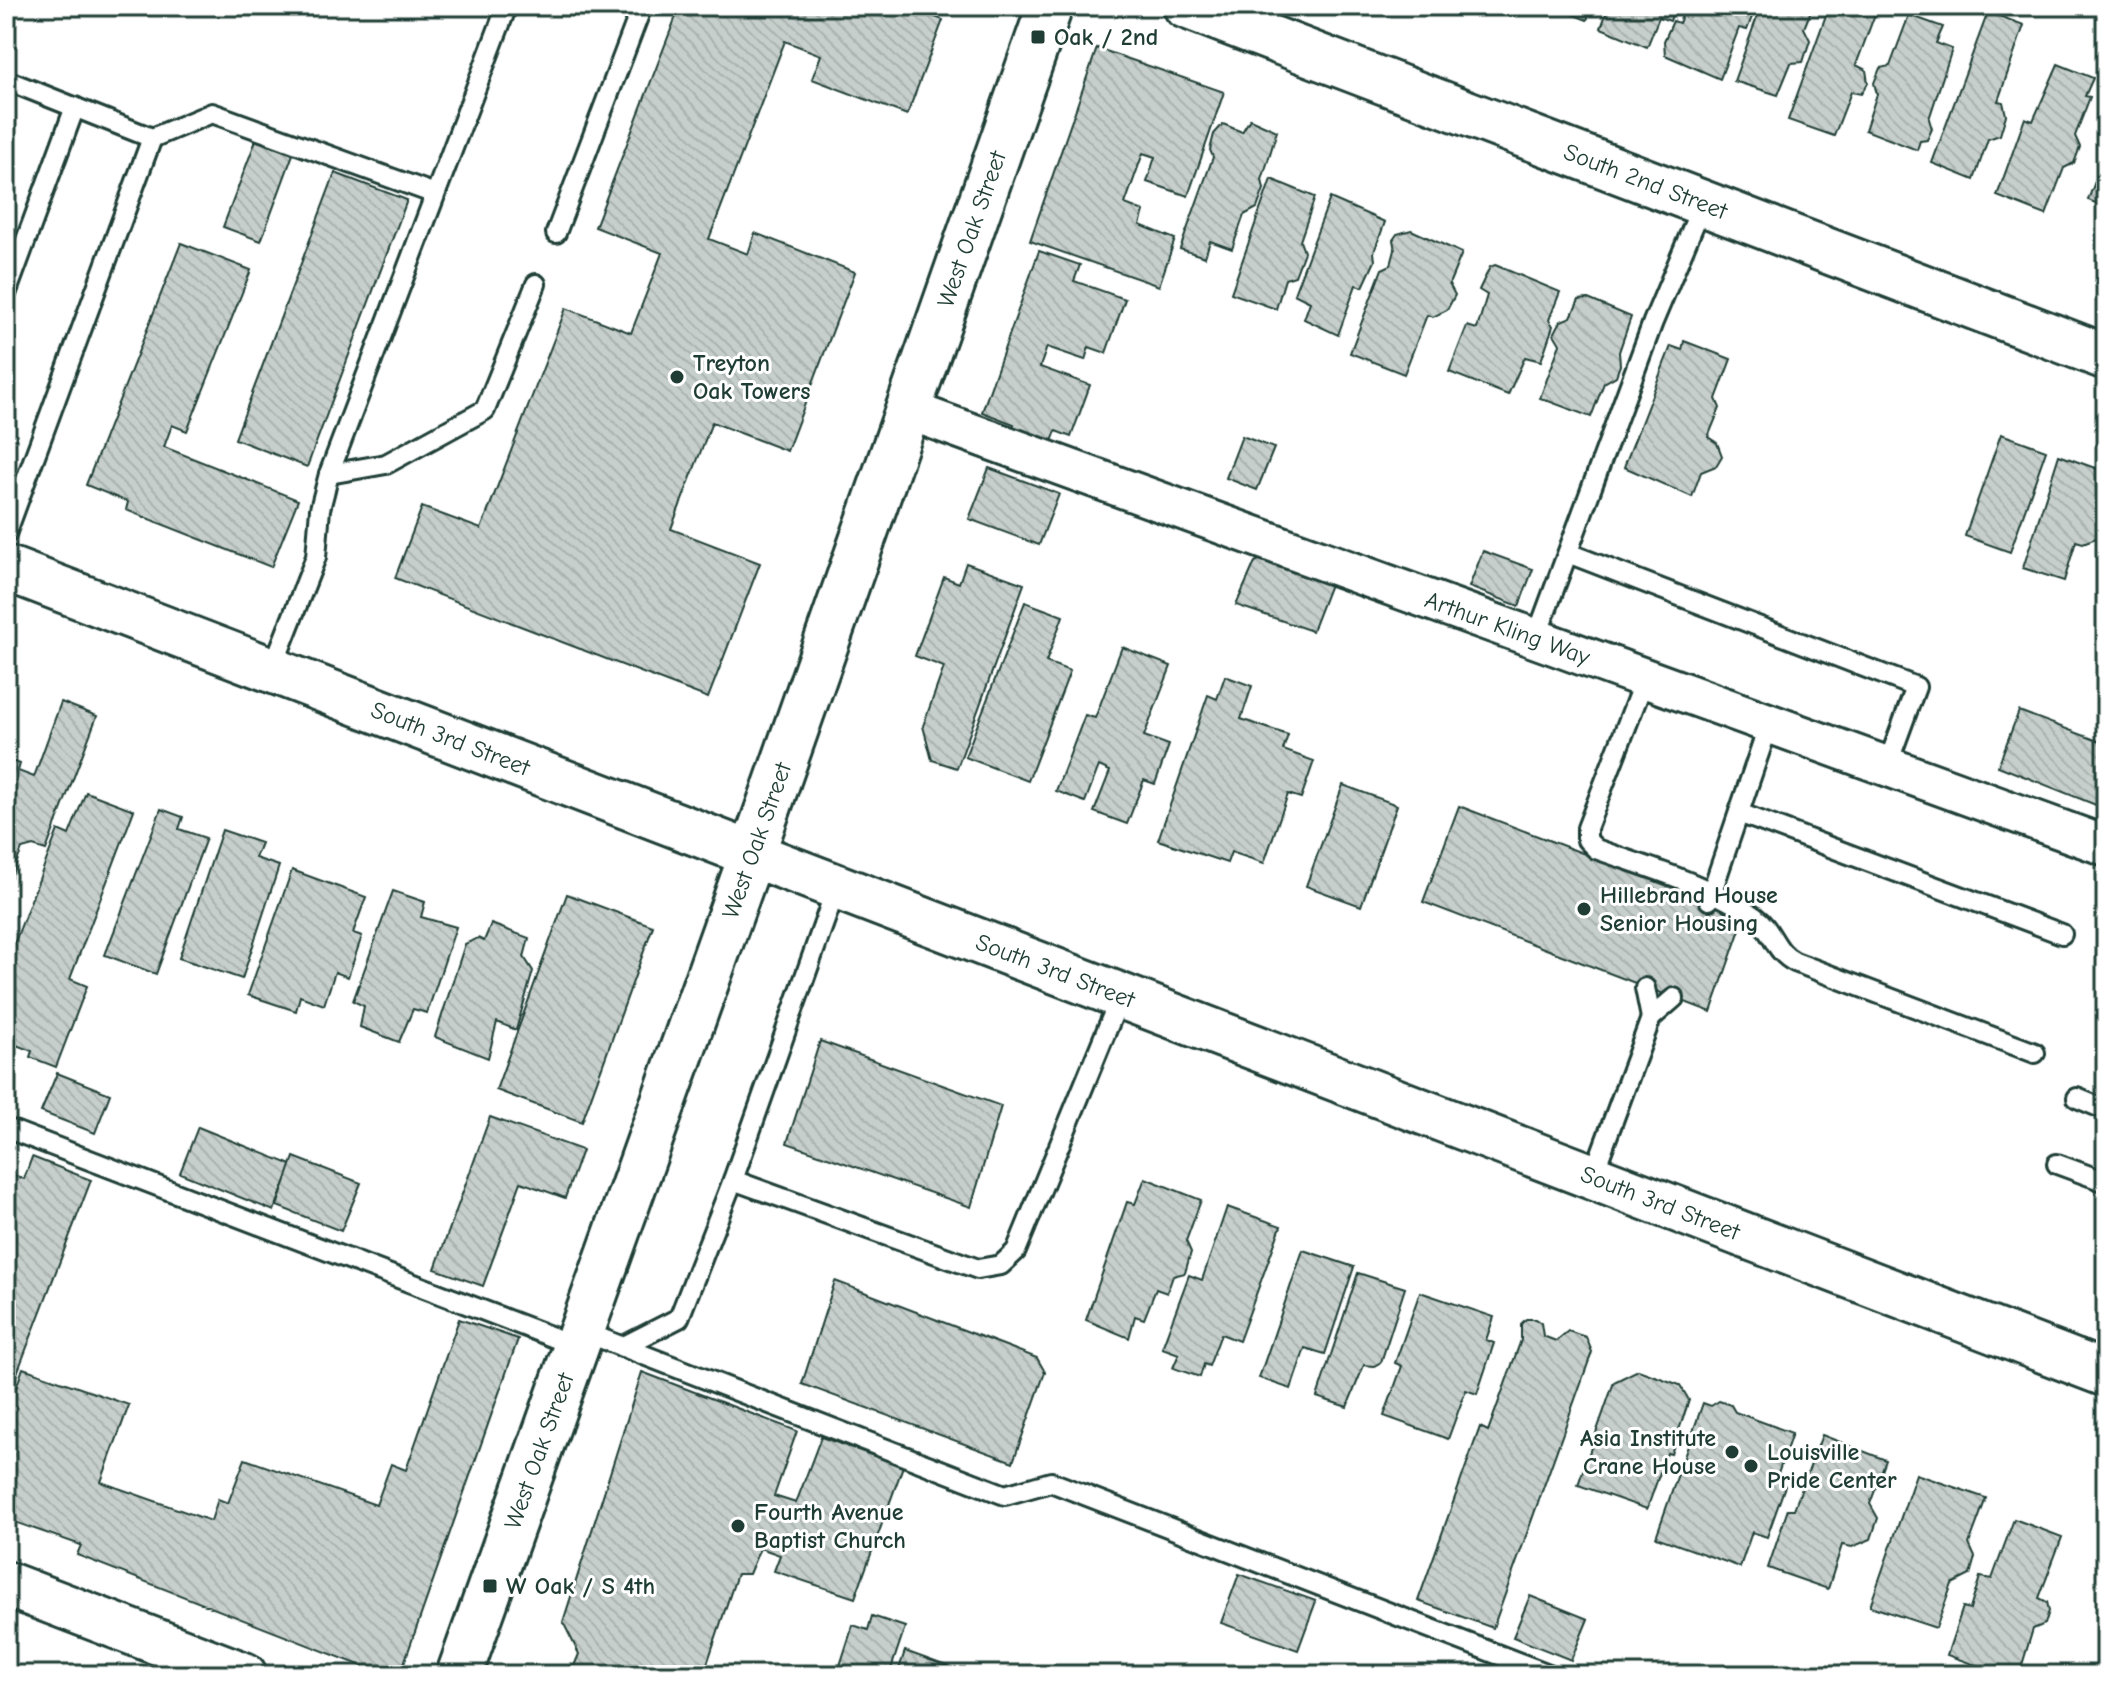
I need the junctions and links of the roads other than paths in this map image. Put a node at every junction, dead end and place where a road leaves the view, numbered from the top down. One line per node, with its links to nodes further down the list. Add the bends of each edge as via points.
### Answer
1 (507, 6): 8 (lane)
2 (640, 6): 10 (lane)
3 (1050, 6): 14 (main road, West Oak Street)
4 (1186, 6): 9 (main road, South 2nd Street)
5 (6, 80): 6 (lane)
6 (75, 107): 7 (lane); 12 (lane)
7 (152, 138): 8 (lane, via 212,113); 16 (lane)
8 (435, 194): 15 (lane)
9 (1703, 203): 13 (main road, South 2nd Street); 17 (lane)
10 (556, 233)
11 (536, 284): 15 (lane, via 485,410 386,464)
12 (6, 294)
13 (2104, 350)
14 (908, 410): 19 (street, Arthur Kling Way); 26 (main road, West Oak Street)
15 (329, 474): 20 (lane, via 316,557)
16 (6, 534)
17 (1568, 553): 19 (lane); 23 (lane, via 1916,687)
18 (6, 568): 20 (main road, South 3rd Street)
19 (1536, 638): 21 (street, Arthur Kling Way)
20 (272, 669): 26 (main road, South 3rd Street)
21 (1645, 678): 22 (street, Arthur Kling Way); 28 (lane, via 1587,828 1587,840 1596,849)
22 (1769, 724): 23 (street, Arthur Kling Way); 24 (lane)
23 (1887, 766): 25 (street, Arthur Kling Way)
24 (1739, 813): 28 (lane); 29 (lane)
25 (2106, 846)
26 (752, 854): 27 (main road, South 3rd Street); 42 (main road, West Oak Street)
27 (837, 886): 31 (main road, South 3rd Street); 40 (lane)
28 (1710, 896): 34 (lane, via 1755,918 1783,956 1795,962)
29 (2062, 934)
30 (1645, 988): 33 (lane)
31 (1121, 995): 39 (main road, South 3rd Street); 40 (lane, via 1016,1251 1001,1265 978,1269)
32 (1674, 998): 33 (lane)
33 (1651, 1018): 39 (lane)
34 (2035, 1053)
35 (2077, 1098): 36 (lane)
36 (2106, 1110)
37 (6, 1128): 42 (lane)
38 (2057, 1164): 41 (lane)
39 (1593, 1175): 44 (main road, South 3rd Street)
40 (733, 1180): 43 (lane, via 679,1318)
41 (2106, 1182)
42 (578, 1339): 43 (lane); 47 (main road, West Oak Street)
43 (622, 1347): 48 (lane, via 1005,1495 1051,1482)
44 (2106, 1374)
45 (6, 1584): 46 (main road)
46 (244, 1675)
47 (459, 1675)
48 (1551, 1675)

